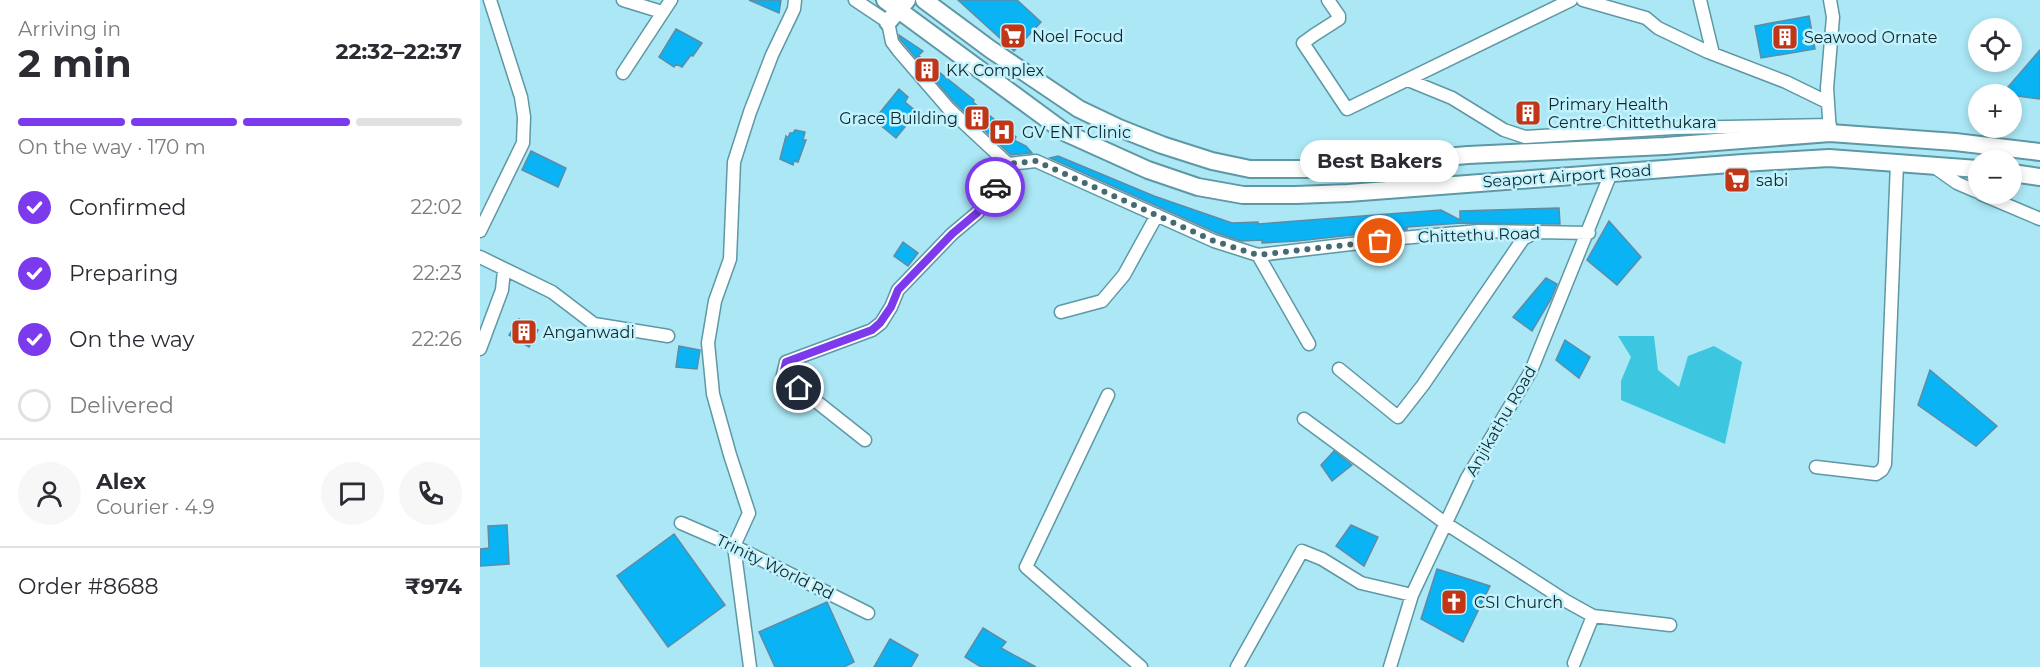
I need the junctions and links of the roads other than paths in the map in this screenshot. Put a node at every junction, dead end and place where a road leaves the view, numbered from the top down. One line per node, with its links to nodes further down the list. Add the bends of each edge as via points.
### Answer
1 (490, 0): 32 (street, via 521,97 523,143)
2 (623, 0): 14 (street)
3 (670, 0): 14 (street)
4 (795, 0): 49 (street, via 734,162 730,259 714,301 708,343 713,394 749,513)
5 (855, 0): 13 (street)
6 (885, 0): 13 (main road, Seaport Airport Road)
7 (924, 0): 19 (main road, via 1079,109 1162,145 1250,169 1307,169 1468,155 1665,146)
8 (1328, 0): 17 (street, via 1339,19 1303,44 1345,109)
9 (1571, 0): 17 (street)
10 (1583, 0): 15 (street, via 1646,18 1658,28)
11 (1700, 0): 15 (street)
12 (1830, 0): 18 (street, via 1833,17)
13 (898, 11): 22 (street, via 892,42 949,109); 25 (main road, Seaport Airport Road, via 1066,133 1138,166 1198,187 1243,195 1296,195)
14 (662, 12): 16 (street)
15 (1713, 54): 18 (street)
16 (623, 73)
17 (1408, 80): 19 (street, via 1452,98 1504,130 1525,137 1674,128)
18 (1827, 102): 19 (street)
19 (1830, 129): 20 (main road, via 1883,138)
20 (2040, 152)
21 (1897, 162): 23 (main road, Seaport Airport Road); 25 (main road, Seaport Airport Road, via 1829,158); 46 (street, via 1885,464 1876,474)
22 (1008, 164): 30 (street, Chittethu Road, via 1036,161); 45 (street, via 983,205 898,290 880,323 872,330 786,362 783,375)
23 (1932, 165): 24 (main road, Seaport Airport Road); 28 (street)
24 (1968, 168)
25 (1611, 173): 34 (street, Anjikathu Road)
26 (2022, 174): 27 (main road)
27 (2040, 177)
28 (1968, 188)
29 (2005, 204): 31 (street)
30 (1157, 215): 35 (street, Chittethu Road, via 1214,241); 38 (street, via 1124,275 1102,301)
31 (2040, 219)
32 (480, 231)
33 (1535, 232): 34 (street, Chittethu Road); 35 (street, Chittethu Road, via 1479,231); 42 (street, via 1523,239 1398,417)
34 (1589, 233): 48 (street, Anjikathu Road, via 1531,371 1467,478)
35 (1258, 255): 40 (street)
36 (480, 257): 37 (street)
37 (504, 270): 39 (street, via 552,292 594,324); 41 (street, via 502,290)
38 (1061, 312)
39 (668, 336)
40 (1309, 344)
41 (480, 349)
42 (1339, 369)
43 (1108, 395): 56 (street, via 1026,567)
44 (1304, 419): 48 (street)
45 (865, 440)
46 (1816, 467)
47 (681, 523): 49 (street, Trinity World Rd)
48 (1445, 524): 50 (street, Anjikathu Road); 52 (street)
49 (734, 546): 51 (street, Trinity World Rd); 55 (street)
50 (1412, 595): 57 (street, via 1361,583 1302,551); 58 (street, Anjikathu Road)
51 (868, 613)
52 (1593, 616): 53 (street); 54 (street)
53 (1670, 625)
54 (1574, 663)
55 (750, 667)
56 (1141, 667)
57 (1237, 667)
58 (1390, 667)

